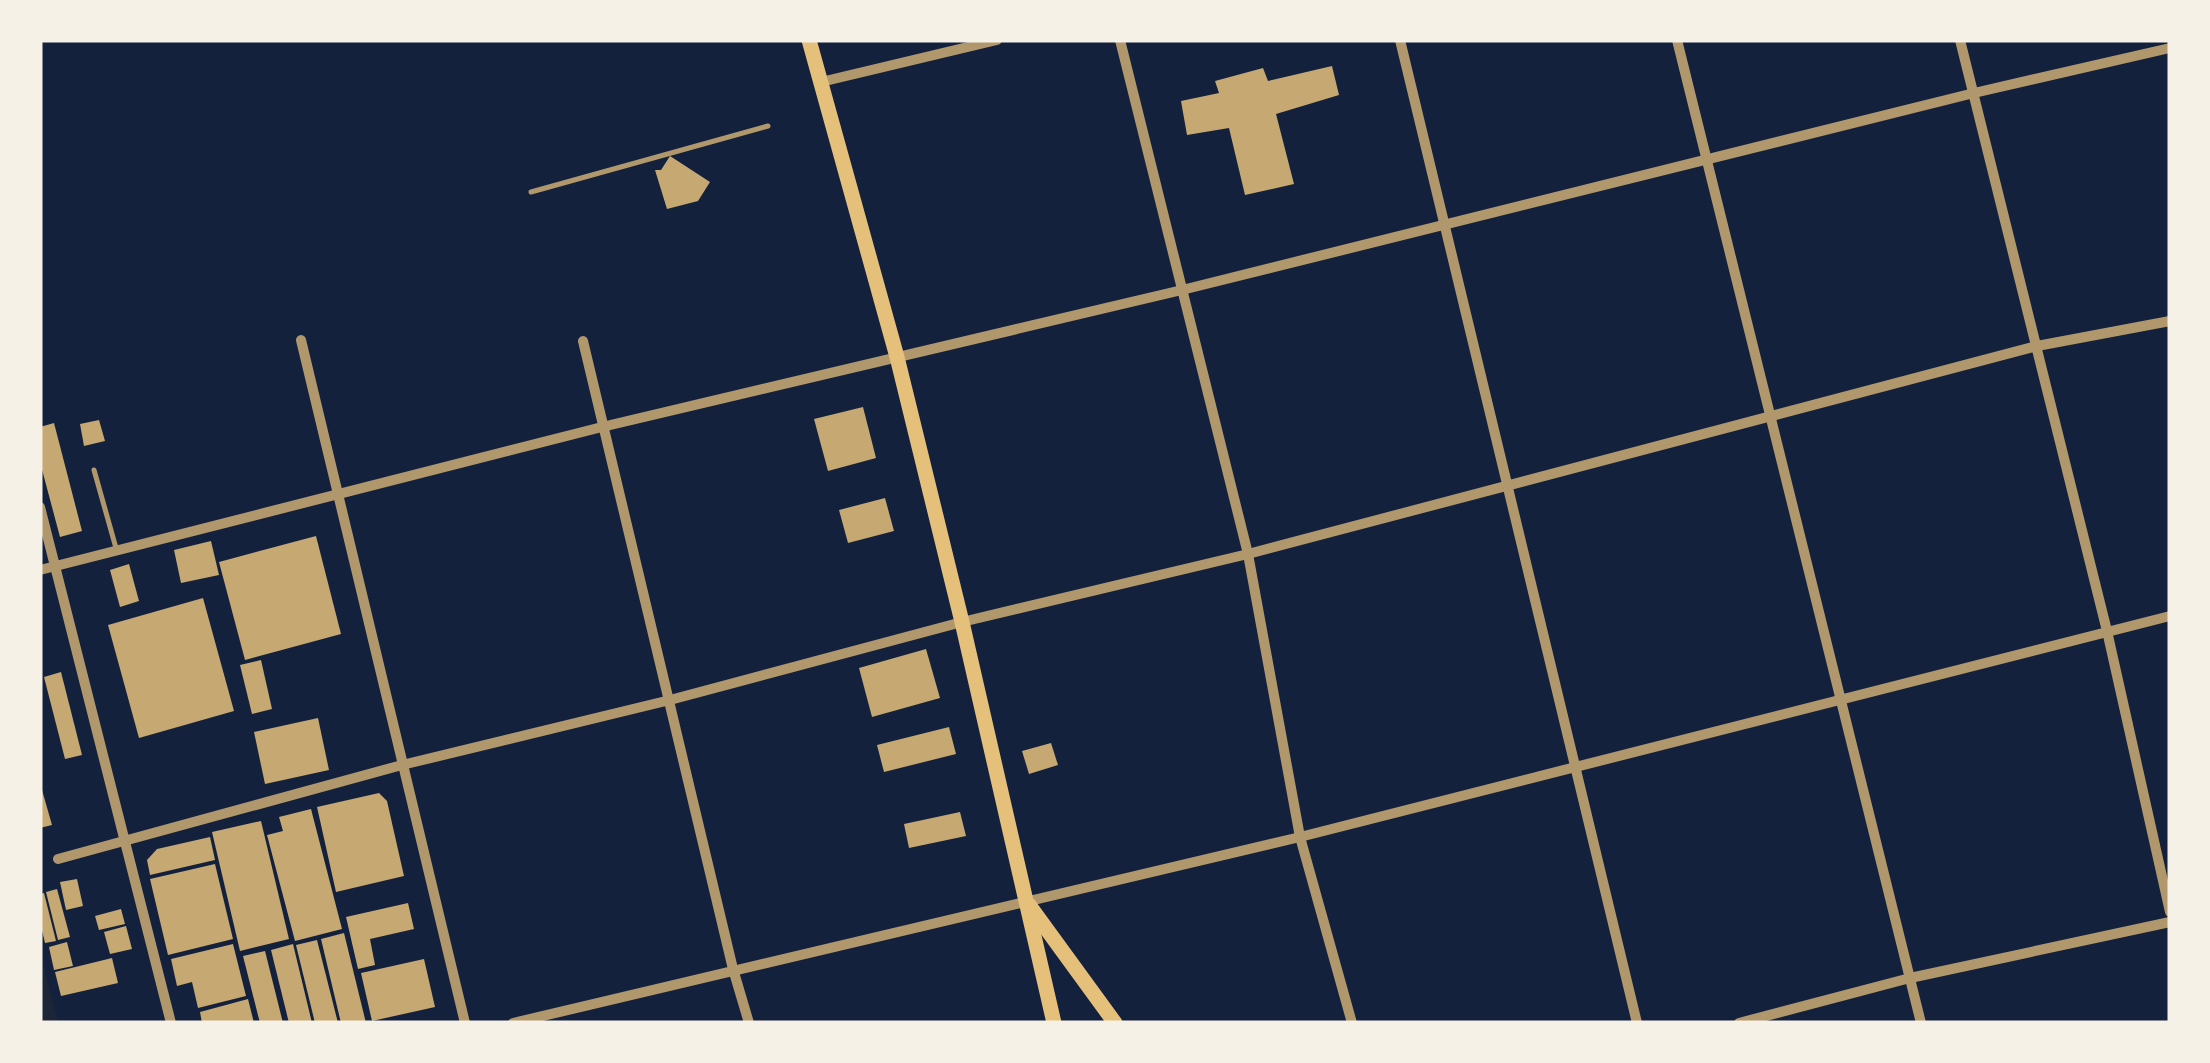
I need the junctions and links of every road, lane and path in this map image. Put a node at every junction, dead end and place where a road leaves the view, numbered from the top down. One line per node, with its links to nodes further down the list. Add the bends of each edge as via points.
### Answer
1 (809, 40): 8 (main road)
2 (997, 40): 8 (street)
3 (1120, 40): 14 (street)
4 (1400, 40): 13 (street)
5 (1677, 40): 11 (street)
6 (1960, 40): 9 (street)
7 (2170, 48): 9 (street)
8 (821, 82): 19 (main road)
9 (1974, 93): 11 (street); 18 (street)
10 (768, 126): 12 (lane)
11 (1706, 161): 13 (street); 20 (street)
12 (531, 192)
13 (1446, 224): 14 (street); 23 (street)
14 (1182, 290): 19 (street); 27 (street)
15 (2170, 321): 18 (street)
16 (301, 340): 24 (street)
17 (583, 342): 21 (street)
18 (2037, 346): 20 (street); 32 (street)
19 (897, 357): 21 (street); 31 (main road)
20 (1771, 417): 23 (street); 33 (street)
21 (602, 427): 24 (street); 34 (street)
22 (94, 470): 26 (lane)
23 (1508, 486): 27 (street); 36 (street)
24 (336, 496): 26 (street); 35 (street)
25 (40, 507): 28 (street)
26 (116, 550): 28 (street)
27 (1248, 554): 31 (street); 37 (street)
28 (55, 566): 29 (street); 38 (street)
29 (40, 570)
30 (2170, 616): 32 (street)
31 (962, 622): 34 (street); 40 (main road)
32 (2107, 631): 33 (street); 41 (street)
33 (1840, 699): 36 (street); 44 (street)
34 (670, 700): 35 (street); 43 (street)
35 (402, 764): 38 (street); 46 (street)
36 (1576, 767): 37 (street); 52 (street)
37 (1300, 837): 40 (street); 51 (street)
38 (125, 840): 39 (street); 45 (street)
39 (58, 859)
40 (1025, 900): 43 (street); 49 (main road); 50 (main road)
41 (2170, 912)
42 (2170, 922): 44 (street)
43 (734, 969): 47 (street); 48 (street)
44 (1910, 978): 53 (street); 54 (street)
45 (171, 1023)
46 (465, 1023)
47 (513, 1023)
48 (750, 1023)
49 (1054, 1023)
50 (1116, 1023)
51 (1352, 1023)
52 (1636, 1023)
53 (1738, 1023)
54 (1921, 1023)

